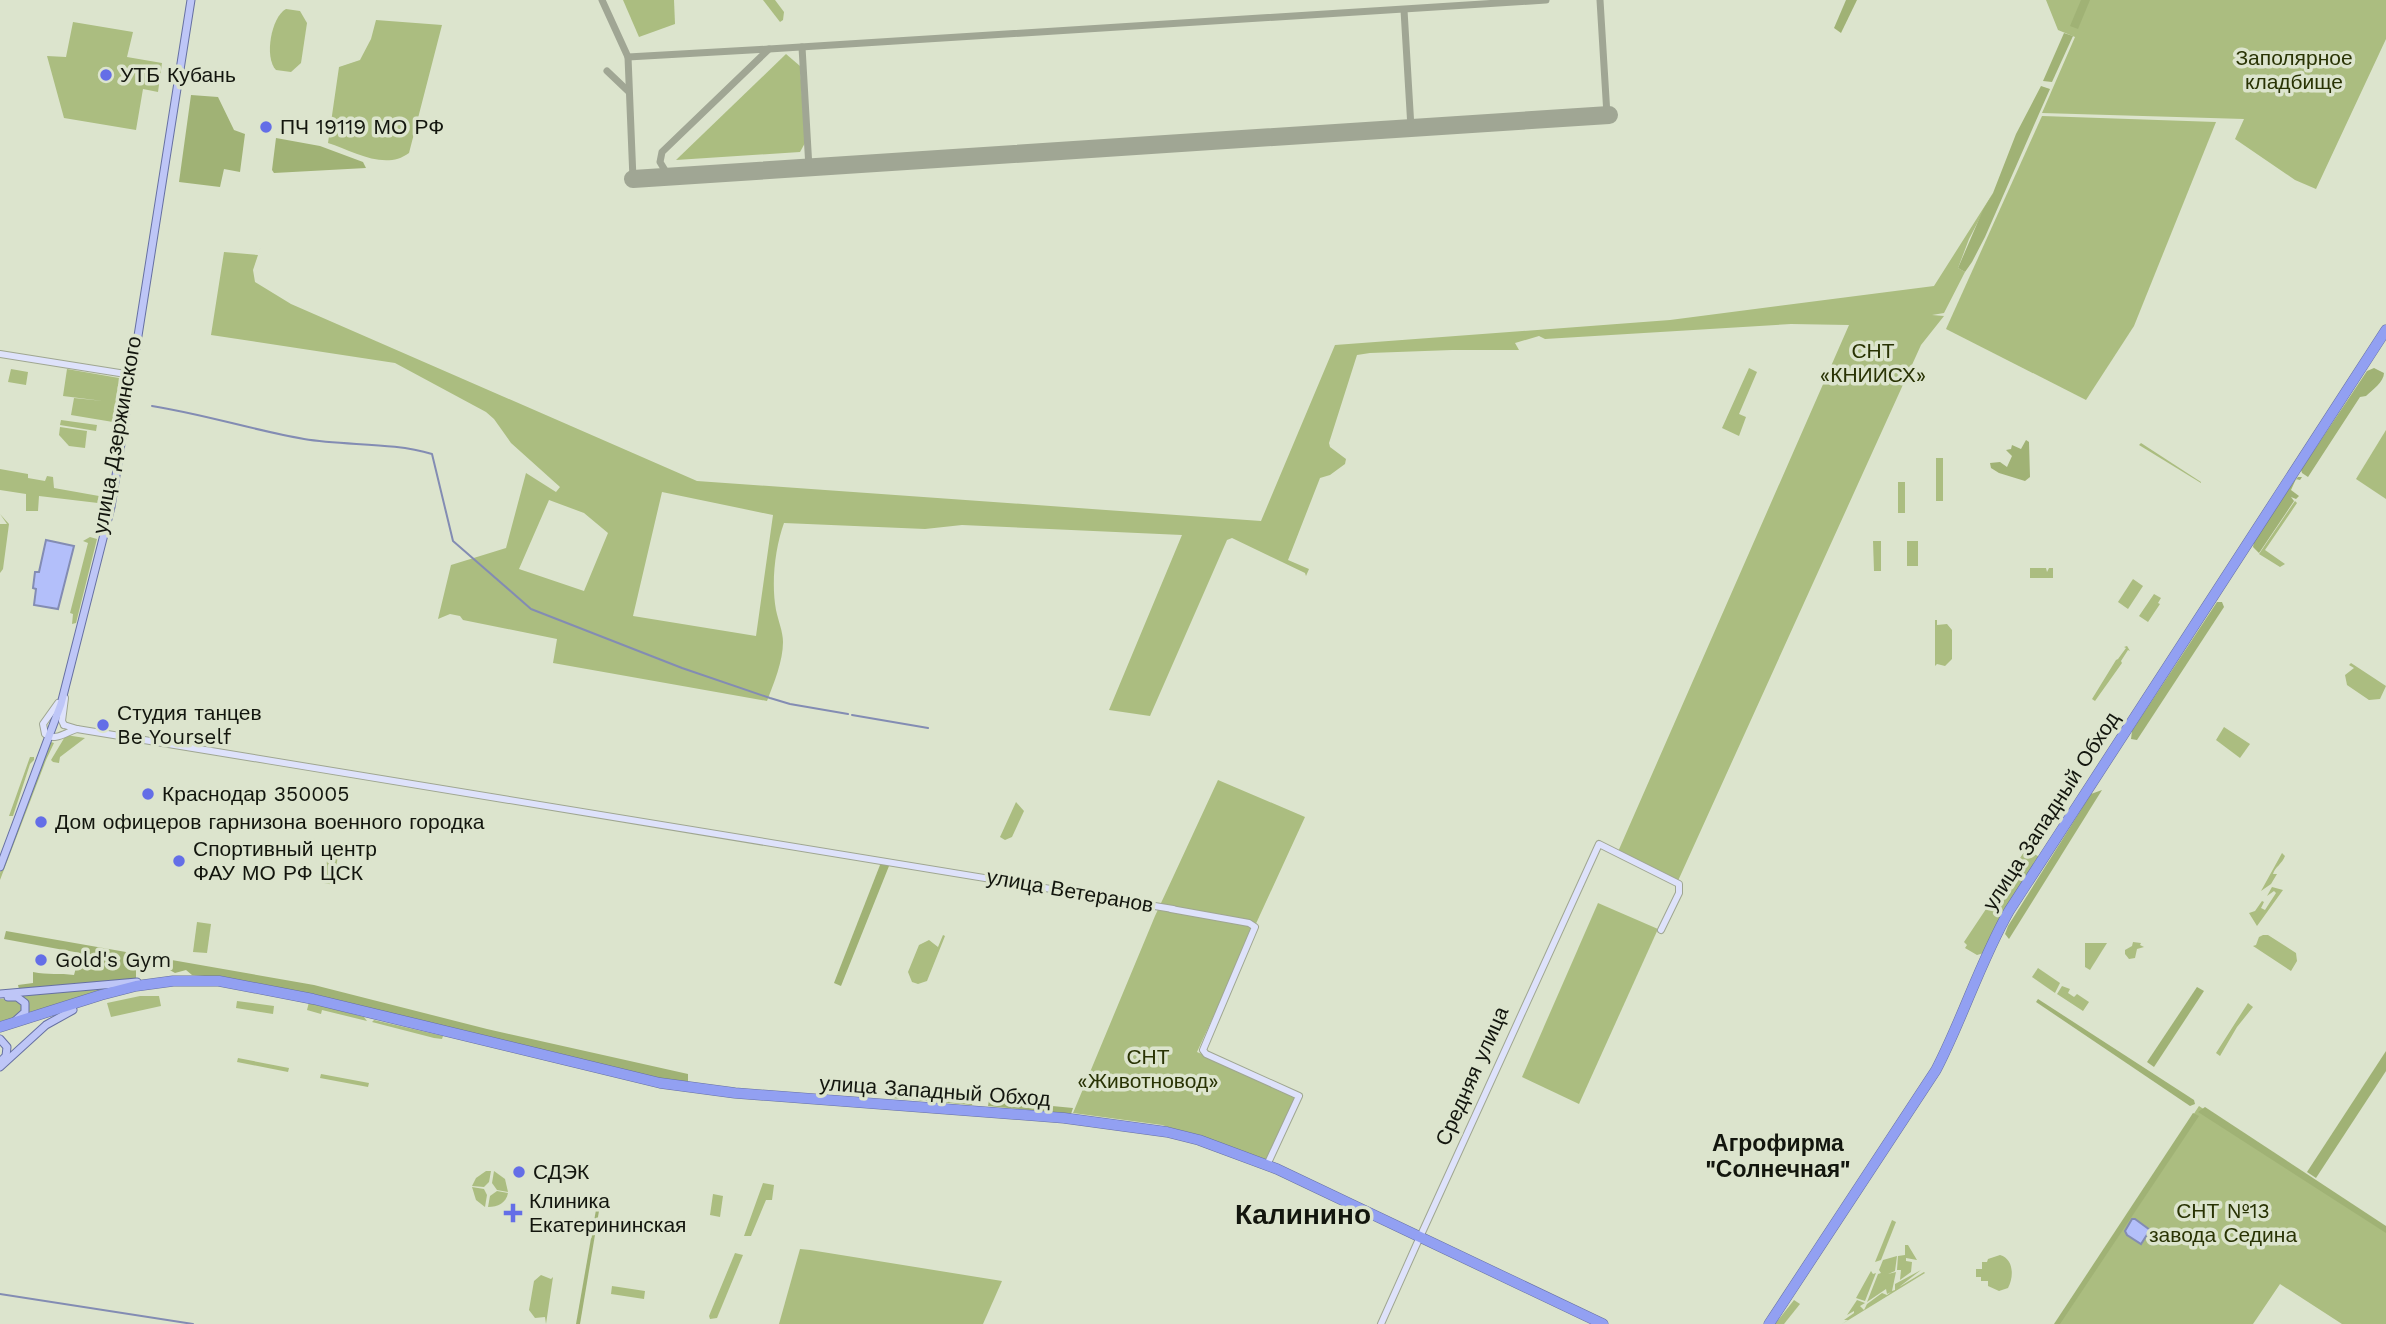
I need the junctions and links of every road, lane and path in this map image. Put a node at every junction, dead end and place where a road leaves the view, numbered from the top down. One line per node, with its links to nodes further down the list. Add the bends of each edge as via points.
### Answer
1 (190, 0): 4 (main road, улица Дзержинского)
2 (2386, 333): 23 (highway, улица Западный Обход, via 2012,912 1938,1071); 23 (highway, улица Западный Обход, via 2097,774 2084,791 2072,795 2076,803 2000,926 1949,1044)
3 (0, 354): 4 (street)
4 (130, 375): 5 (main road, улица Дзержинского, via 107,507); 5 (main road, улица Дзержинского, via 111,508)
5 (57, 719): 6 (street); 7 (main road, улица Дзержинского); 7 (street, улица Дзержинского)
6 (77, 729): 7 (street); 19 (street, улица Ветеранов, via 1249,923 1255,927 1203,1050 1299,1096)
7 (52, 734): 8 (main road, улица Дзержинского); 9 (main road, улица Дзержинского)
8 (0, 858)
9 (0, 867)
10 (1661, 930): 20 (street, Средняя улица, via 1679,884 1599,844)
11 (207, 980): 12 (main road, via 167,979); 13 (highway); 14 (highway, via 136,986)
12 (0, 995): 15 (main road, via 17,997 26,1007 22,1016)
13 (325, 1003): 14 (highway, via 240,988 177,986); 19 (highway, улица Западный Обход, via 671,1088 1099,1124 1167,1134); 19 (highway, улица Западный Обход, via 649,1082 735,1093 1064,1118 1167,1132)
14 (71, 1007): 15 (highway); 16 (highway); 18 (main road)
15 (0, 1027)
16 (0, 1033)
17 (0, 1039): 18 (main road, via 7,1047)
18 (0, 1065)
19 (1267, 1166): 20 (highway, улица Западный Обход)
20 (1419, 1240): 21 (street, Средняя улица); 22 (highway, улица Западный Обход)
21 (1381, 1324)
22 (1601, 1324)
23 (1771, 1324)

